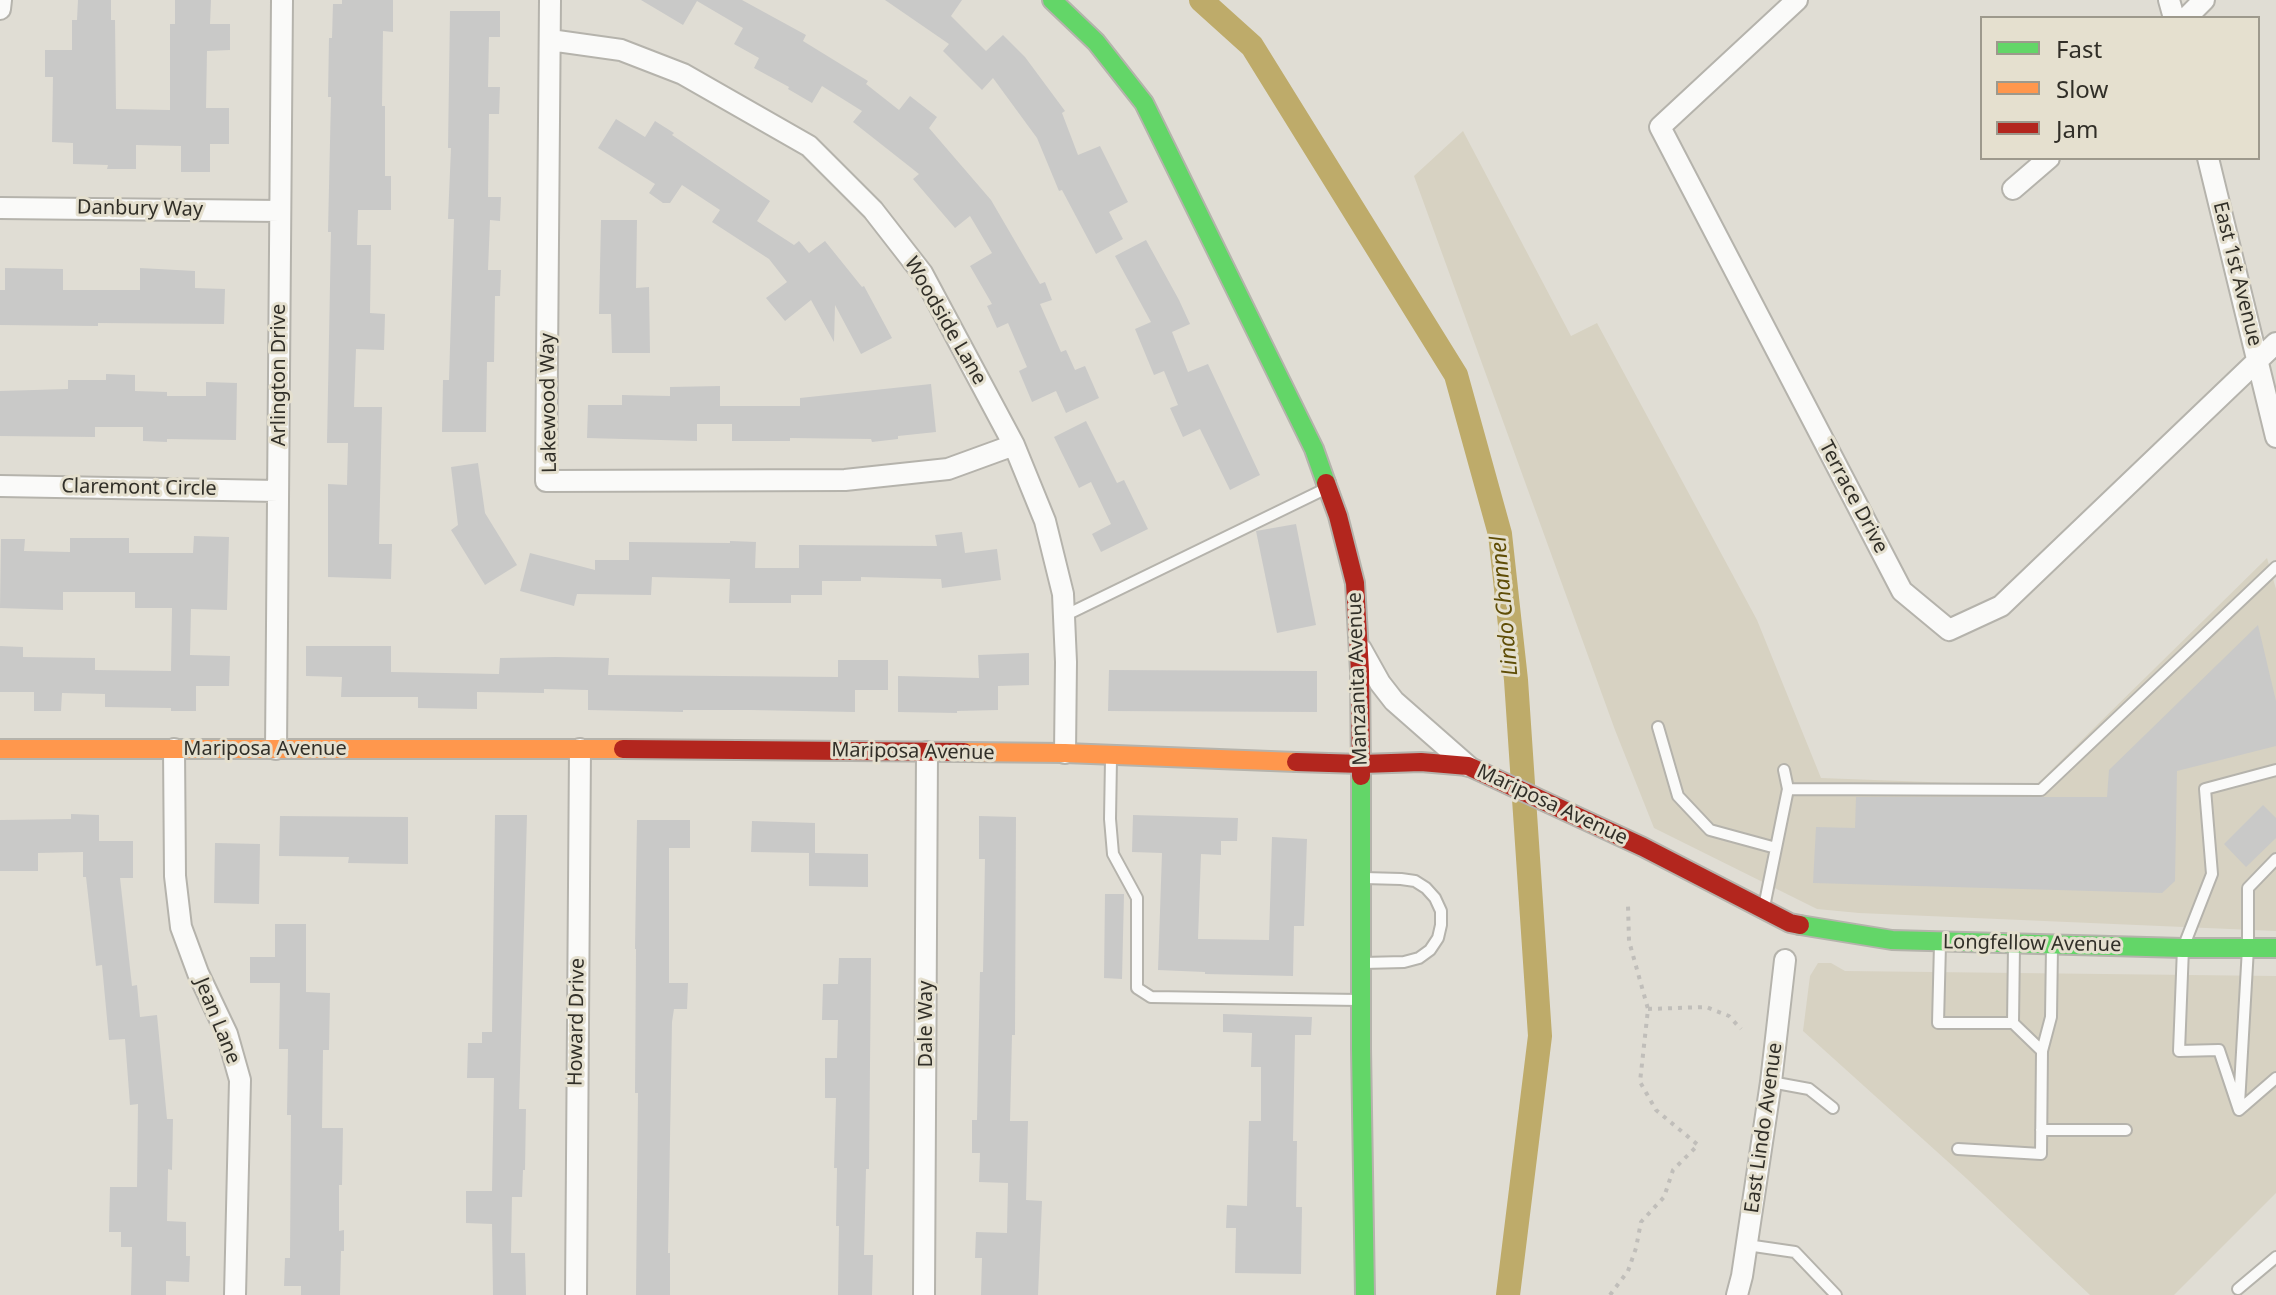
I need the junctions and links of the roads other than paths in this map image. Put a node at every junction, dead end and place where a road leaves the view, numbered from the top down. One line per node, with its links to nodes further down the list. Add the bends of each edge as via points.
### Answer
1 (1, 0): 7 (street)
2 (282, 0): 14 (street, Arlington Drive)
3 (550, 0): 9 (street, Lakewood Way)
4 (1052, 0): 20 (street, Manzanita Avenue, via 1096,42 1144,103 1314,449)
5 (1797, 0): 16 (street, Terrace Drive, via 1660,127 1902,591 1949,630 2001,606)
6 (2204, 0): 8 (street)
7 (0, 9)
8 (2188, 16)
9 (550, 40): 18 (street, Woodside Lane, via 621,50 683,74 809,146 873,210 922,273); 18 (street, Lakewood Way, via 546,481 845,480 948,469)
10 (2047, 160): 12 (street)
11 (2208, 160): 16 (street, East 1st Avenue)
12 (2013, 189)
13 (0, 208): 14 (street, Danbury Way)
14 (280, 211): 21 (street, Arlington Drive)
15 (2276, 343): 16 (street, Terrace Drive)
16 (2258, 361): 17 (street, East 1st Avenue)
17 (2276, 437)
18 (1014, 445): 23 (street, Woodside Lane, via 1045,521)
19 (0, 486): 21 (street, Claremont Circle)
20 (1328, 488): 23 (lane); 24 (street, Manzanita Avenue, via 1355,583)
21 (278, 491): 28 (street, Arlington Drive)
22 (2276, 567): 37 (lane, via 2041,790)
23 (1064, 616): 31 (street, Woodside Lane)
24 (1359, 645): 33 (street, Manzanita Avenue); 34 (street, via 1394,701)
25 (1658, 727): 38 (lane, via 1678,796 1710,830)
26 (0, 749): 27 (street, Mariposa Avenue)
27 (174, 749): 28 (street, Mariposa Avenue); 64 (street, Jean Lane, via 181,927 227,1034 240,1080)
28 (276, 749): 29 (street, Mariposa Avenue)
29 (580, 749): 30 (street, Mariposa Avenue); 65 (street, Howard Drive)
30 (927, 752): 31 (street, Mariposa Avenue); 66 (street, Dale Way)
31 (1065, 753): 32 (street, Mariposa Avenue)
32 (1111, 755): 33 (street, Mariposa Avenue); 51 (lane, via 1113,854 1137,898 1137,988 1151,997)
33 (1362, 764): 34 (street, Mariposa Avenue); 40 (street, Manzanita Avenue)
34 (1468, 766): 41 (street, Mariposa Avenue)
35 (1784, 770): 37 (lane)
36 (2276, 770): 46 (lane, via 2205,789 2212,874)
37 (1788, 789): 38 (lane)
38 (1776, 848): 41 (lane)
39 (2276, 859): 47 (lane, via 2248,888)
40 (1361, 878): 50 (street, Manzanita Avenue); 50 (lane, via 1415,881 1435,898 1441,925 1430,950 1419,958)
41 (1764, 909): 42 (street, Mariposa Avenue)
42 (1790, 923): 43 (street, Longfellow Avenue, via 1892,940)
43 (1940, 942): 44 (street, Longfellow Avenue); 52 (lane, via 1938,1023)
44 (2014, 943): 45 (street, Longfellow Avenue); 52 (lane)
45 (2052, 944): 46 (street, Longfellow Avenue); 53 (lane, via 2051,1017)
46 (2183, 948): 47 (street, Longfellow Avenue); 57 (lane, via 2179,1051 2219,1050)
47 (2248, 948): 48 (street, Longfellow Avenue); 57 (lane)
48 (2276, 948)
49 (1785, 960): 55 (street, East Lindo Avenue)
50 (1361, 963): 51 (street, Manzanita Avenue)
51 (1361, 1000): 67 (street, Manzanita Avenue)
52 (2013, 1023): 53 (lane)
53 (2042, 1051): 58 (lane)
54 (2276, 1078): 57 (lane)
55 (1771, 1082): 56 (lane, via 1809,1089); 61 (street, East Lindo Avenue)
56 (1833, 1108)
57 (2239, 1110)
58 (2041, 1130): 59 (lane); 60 (lane, via 2041,1154)
59 (2126, 1130)
60 (1958, 1149)
61 (1747, 1245): 68 (street, East Lindo Avenue); 69 (lane, via 1795,1252)
62 (2276, 1257): 63 (lane)
63 (2238, 1289)
64 (235, 1295)
65 (576, 1295)
66 (924, 1295)
67 (1365, 1295)
68 (1737, 1295)
69 (1836, 1295)

